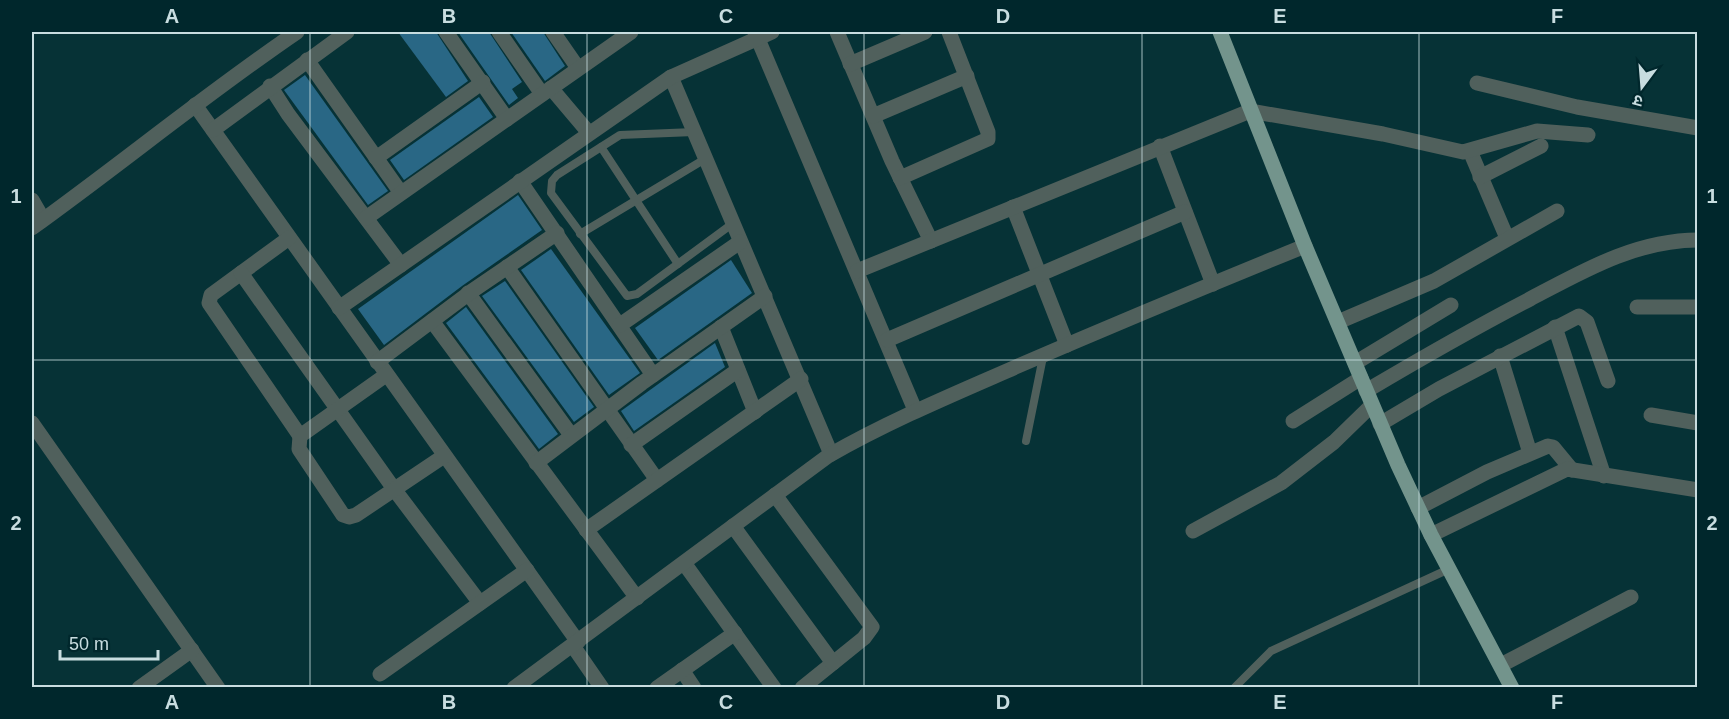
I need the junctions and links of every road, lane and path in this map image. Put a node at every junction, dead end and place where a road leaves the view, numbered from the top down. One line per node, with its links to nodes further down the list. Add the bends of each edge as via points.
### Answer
1 (297, 32): 21 (street)
2 (347, 32): 12 (street)
3 (446, 32): 17 (street)
4 (499, 32): 20 (street)
5 (554, 32): 14 (street)
6 (631, 32): 14 (street)
7 (837, 32): 13 (street)
8 (925, 32): 13 (street)
9 (949, 32): 15 (street)
10 (1220, 32): 22 (main road)
11 (761, 33): 16 (street); 59 (street)
12 (308, 60): 19 (street); 34 (street)
13 (850, 64): 23 (street)
14 (578, 68): 20 (street)
15 (967, 76): 23 (street); 37 (street, via 988,139)
16 (671, 77): 27 (street); 28 (street)
17 (483, 82): 24 (street); 34 (street)
18 (1477, 83): 25 (street, via 1577,107)
19 (270, 86): 26 (street); 45 (street)
20 (547, 91): 24 (street); 28 (street)
21 (195, 105): 26 (street); 46 (street)
22 (1250, 111): 30 (street); 33 (street); 55 (main road)
23 (873, 116): 37 (street)
24 (507, 119): 39 (street)
25 (1698, 128)
26 (213, 130): 50 (street)
27 (693, 132): 32 (lane, via 627,134); 35 (street)
28 (589, 133): 38 (street)
29 (1588, 135): 33 (street, via 1536,131)
30 (1160, 146): 42 (street); 44 (street)
31 (1541, 146): 36 (street)
32 (601, 147): 41 (lane); 49 (lane, via 552,181 551,193)
33 (1470, 151): 36 (street)
34 (376, 159): 39 (street)
35 (705, 159): 41 (lane); 47 (street)
36 (1480, 177): 51 (street)
37 (900, 178): 53 (street)
38 (520, 181): 48 (street); 57 (street)
39 (401, 193): 45 (street)
40 (32, 200): 46 (street)
41 (637, 200): 49 (lane); 56 (lane)
42 (1013, 207): 53 (street); 61 (street)
43 (1557, 211): 51 (street)
44 (1185, 212): 61 (street); 62 (street)
45 (366, 218): 57 (street)
46 (38, 223)
47 (732, 224): 54 (street); 56 (lane)
48 (557, 233): 58 (street); 71 (street)
49 (580, 234): 56 (lane, via 627,296 637,294)
50 (289, 238): 60 (street); 68 (street)
51 (1507, 238): 70 (street, via 1434,281)
52 (1698, 240): 84 (street, via 1661,243 1614,256)
53 (931, 241): 59 (street)
54 (740, 242): 64 (street); 71 (street)
55 (1305, 246): 62 (street); 70 (main road)
56 (678, 264)
57 (401, 265): 68 (street)
58 (507, 267): 63 (street); 85 (street)
59 (857, 271): 74 (street)
60 (241, 273): 86 (street); 95 (street, via 211,295 210,308)
61 (1040, 275): 74 (street); 75 (street)
62 (1213, 284): 75 (street)
63 (468, 293): 69 (street); 94 (street)
64 (765, 296): 72 (street); 82 (street)
65 (1451, 305): 84 (street)
66 (1637, 307): 67 (street)
67 (1698, 307)
68 (339, 308): 78 (street)
69 (432, 321): 78 (street); 101 (street)
70 (1338, 322): 84 (main road)
71 (620, 325): 81 (street)
72 (721, 327): 79 (street); 81 (street)
73 (1555, 327): 77 (street); 83 (street, via 1570,318 1584,317); 103 (street)
74 (887, 340): 87 (street)
75 (1067, 345): 76 (street)
76 (1043, 355): 87 (street); 96 (lane)
77 (1500, 356): 93 (street); 98 (street)
78 (377, 362): 80 (street)
79 (738, 370): 88 (street); 97 (street)
80 (386, 375): 86 (street); 100 (street)
81 (653, 375): 85 (street)
82 (801, 379): 88 (street); 99 (street)
83 (1608, 381)
84 (1364, 384): 90 (street); 93 (main road); 111 (street, via 1334,442 1281,483)
85 (606, 409): 94 (street); 97 (street)
86 (338, 410): 95 (street); 105 (street)
87 (915, 410): 99 (street)
88 (755, 412): 104 (street)
89 (1651, 415): 92 (street)
90 (1293, 421)
91 (32, 423): 121 (street)
92 (1698, 423)
93 (1380, 424): 108 (main road)
94 (571, 435): 101 (street)
95 (300, 436): 105 (street, via 299,449 343,515 356,515)
96 (1026, 441)
97 (631, 445): 104 (street)
98 (1530, 453): 102 (street, via 1553,447); 108 (street)
99 (831, 454): 107 (street)
100 (444, 456): 105 (street); 115 (street)
101 (536, 463): 110 (street)
102 (1572, 470): 103 (street); 112 (street, via 1562,471)
103 (1604, 476): 106 (street)
104 (657, 480): 110 (street)
105 (394, 489): 118 (street)
106 (1698, 490)
107 (775, 495): 109 (street); 122 (street, via 871,622 871,632)
108 (1418, 508): 112 (main road)
109 (733, 526): 113 (street); 122 (street)
110 (586, 530): 117 (street)
111 (1193, 531)
112 (1431, 535): 114 (main road)
113 (684, 562): 117 (street); 119 (street)
114 (1449, 569): 123 (main road); 134 (lane, via 1271,651)
115 (526, 570): 118 (street); 120 (street)
116 (1631, 597): 123 (street)
117 (637, 598): 120 (street)
118 (480, 603): 125 (street)
119 (735, 633): 124 (street); 132 (street)
120 (576, 644): 128 (street); 129 (street)
121 (192, 650): 126 (street); 127 (street)
122 (833, 663): 133 (street)
123 (1501, 665): 135 (main road)
124 (682, 670): 130 (street); 131 (street)
125 (380, 674)
126 (139, 687)
127 (218, 687)
128 (514, 687)
129 (602, 687)
130 (657, 687)
131 (694, 687)
132 (774, 687)
133 (802, 687)
134 (1234, 687)
135 (1512, 687)

